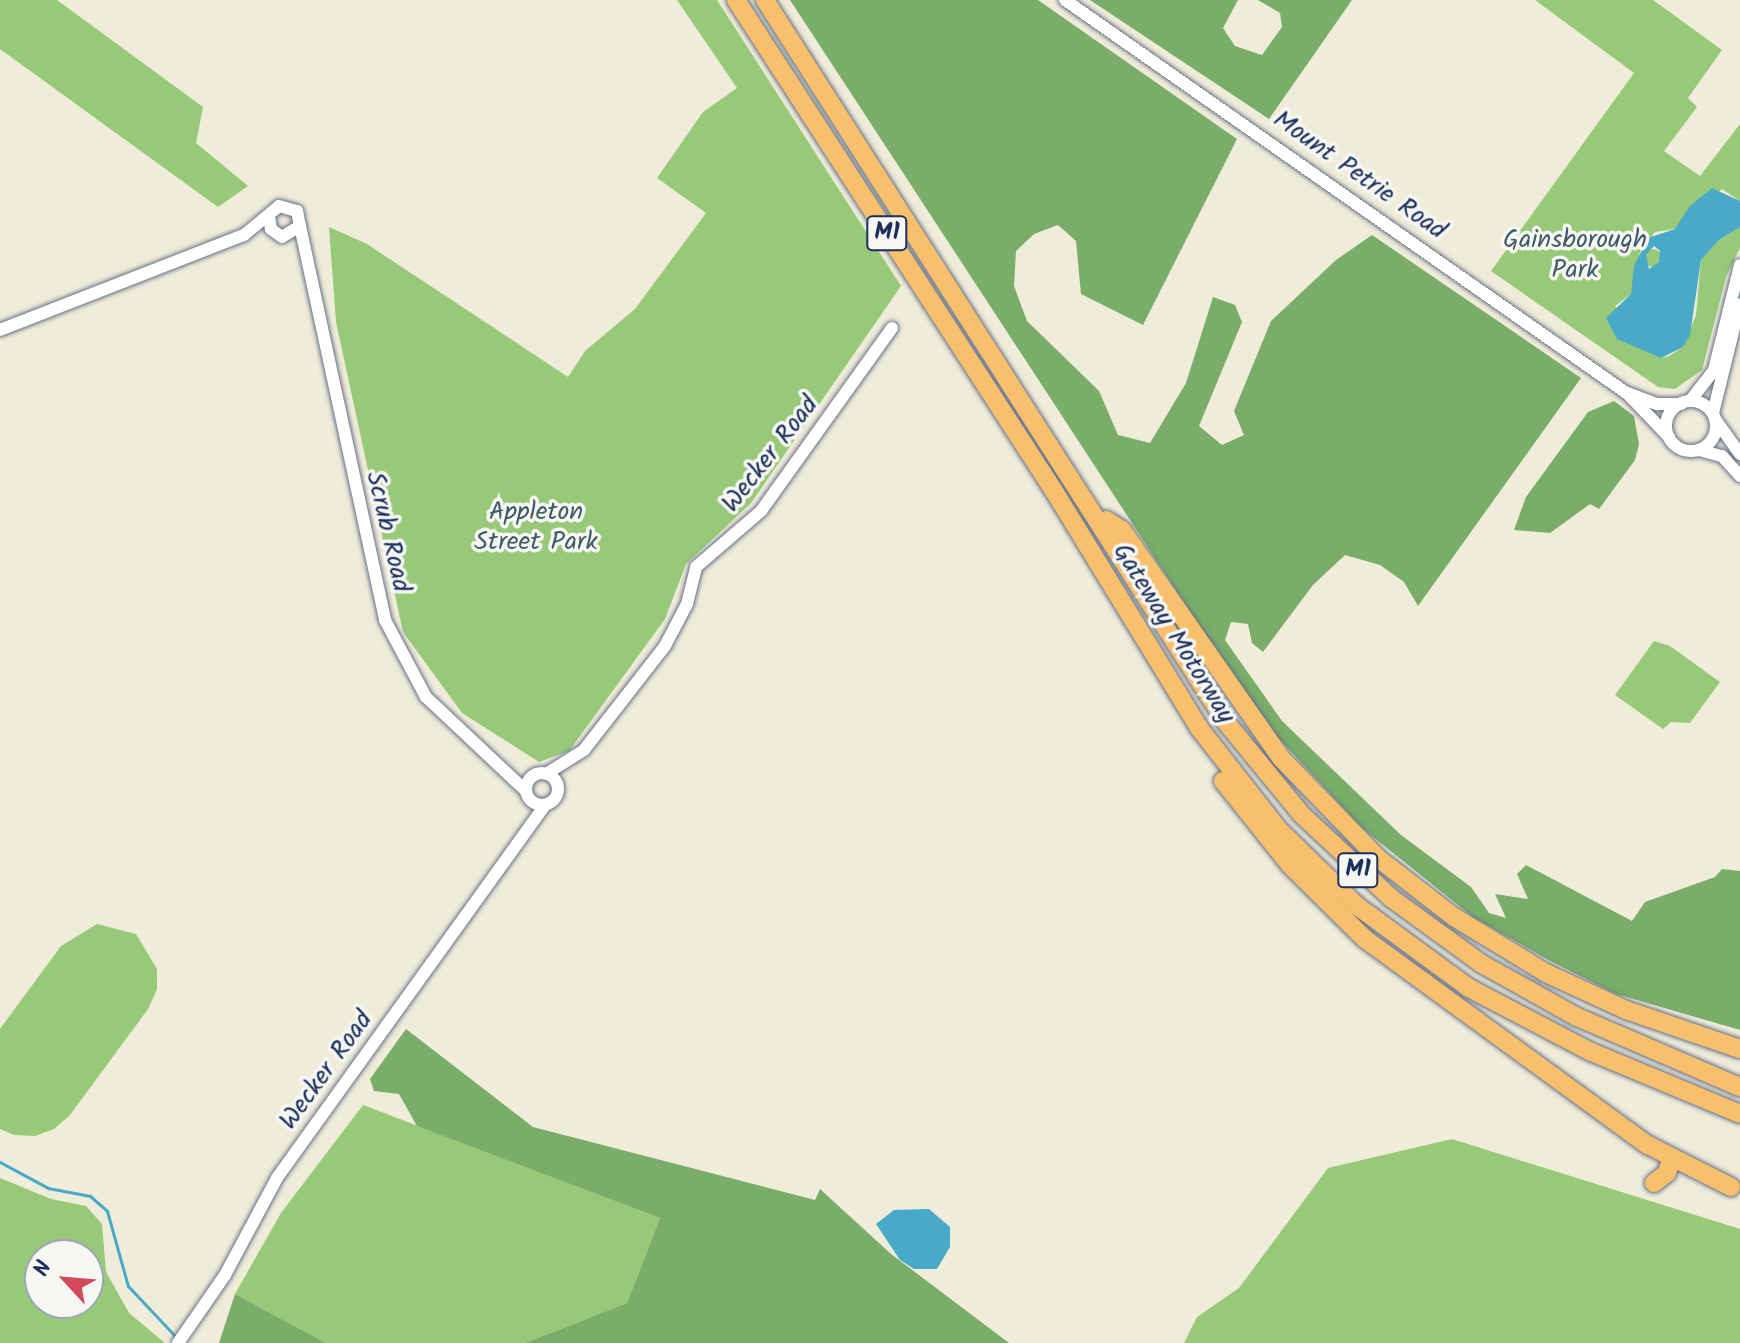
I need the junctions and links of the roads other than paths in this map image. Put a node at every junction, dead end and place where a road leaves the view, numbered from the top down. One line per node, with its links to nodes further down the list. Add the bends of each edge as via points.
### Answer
1 (736, 0): 21 (highway, Gateway Motorway / M1, via 1054,491)
2 (765, 0): 20 (highway, Gateway Motorway / M1)
3 (1065, 0): 13 (street, Mount Petrie Road)
4 (269, 217): 5 (street, via 275,208 288,205 297,211); 6 (street); 7 (street)
5 (300, 226): 7 (street); 8 (street, Scrub Road)
6 (244, 235): 7 (street); 12 (street)
7 (280, 235): 8 (street)
8 (308, 259): 23 (street, Scrub Road, via 385,620 419,687 477,747)
9 (1740, 265): 14 (street, via 1712,375)
10 (1740, 304): 15 (street)
11 (892, 328): 22 (street, Wecker Road, via 761,511 696,567 687,604 665,646)
12 (0, 330)
13 (1625, 392): 14 (street, Mount Petrie Road, via 1657,404); 16 (street, Mount Petrie Road)
14 (1686, 402): 15 (street); 16 (street, via 1668,419)
15 (1714, 416): 17 (street, via 1714,436); 18 (street)
16 (1669, 437): 17 (street, via 1682,449)
17 (1699, 450): 19 (street, via 1722,456)
18 (1740, 454)
19 (1740, 476)
20 (1098, 515): 29 (highway, via 1122,530 1281,758 1387,866 1454,917 1546,973 1626,1010); 30 (highway, Gateway Motorway / M1, via 1225,721 1301,814 1366,877 1454,946 1526,990 1612,1034)
21 (1176, 692): 31 (highway, Gateway Motorway / M1, via 1279,830 1402,942 1546,1031); 32 (highway, via 1180,718 1216,773 1267,839 1338,914 1412,974)
22 (575, 759): 24 (street, Wecker Road); 25 (street, Wecker Road)
23 (510, 770): 24 (street, Scrub Road); 26 (street, Scrub Road)
24 (542, 774): 25 (street); 26 (street, Wecker Road)
25 (558, 789): 27 (street, Wecker Road)
26 (527, 793): 27 (street); 28 (street, Wecker Road)
27 (545, 805): 28 (street, Wecker Road)
28 (524, 831): 35 (street, Wecker Road, via 277,1178)
29 (1740, 1049)
30 (1740, 1087)
31 (1740, 1114)
32 (1671, 1159): 33 (highway, via 1667,1173); 34 (highway)
33 (1654, 1183)
34 (1731, 1187)
35 (178, 1343)

